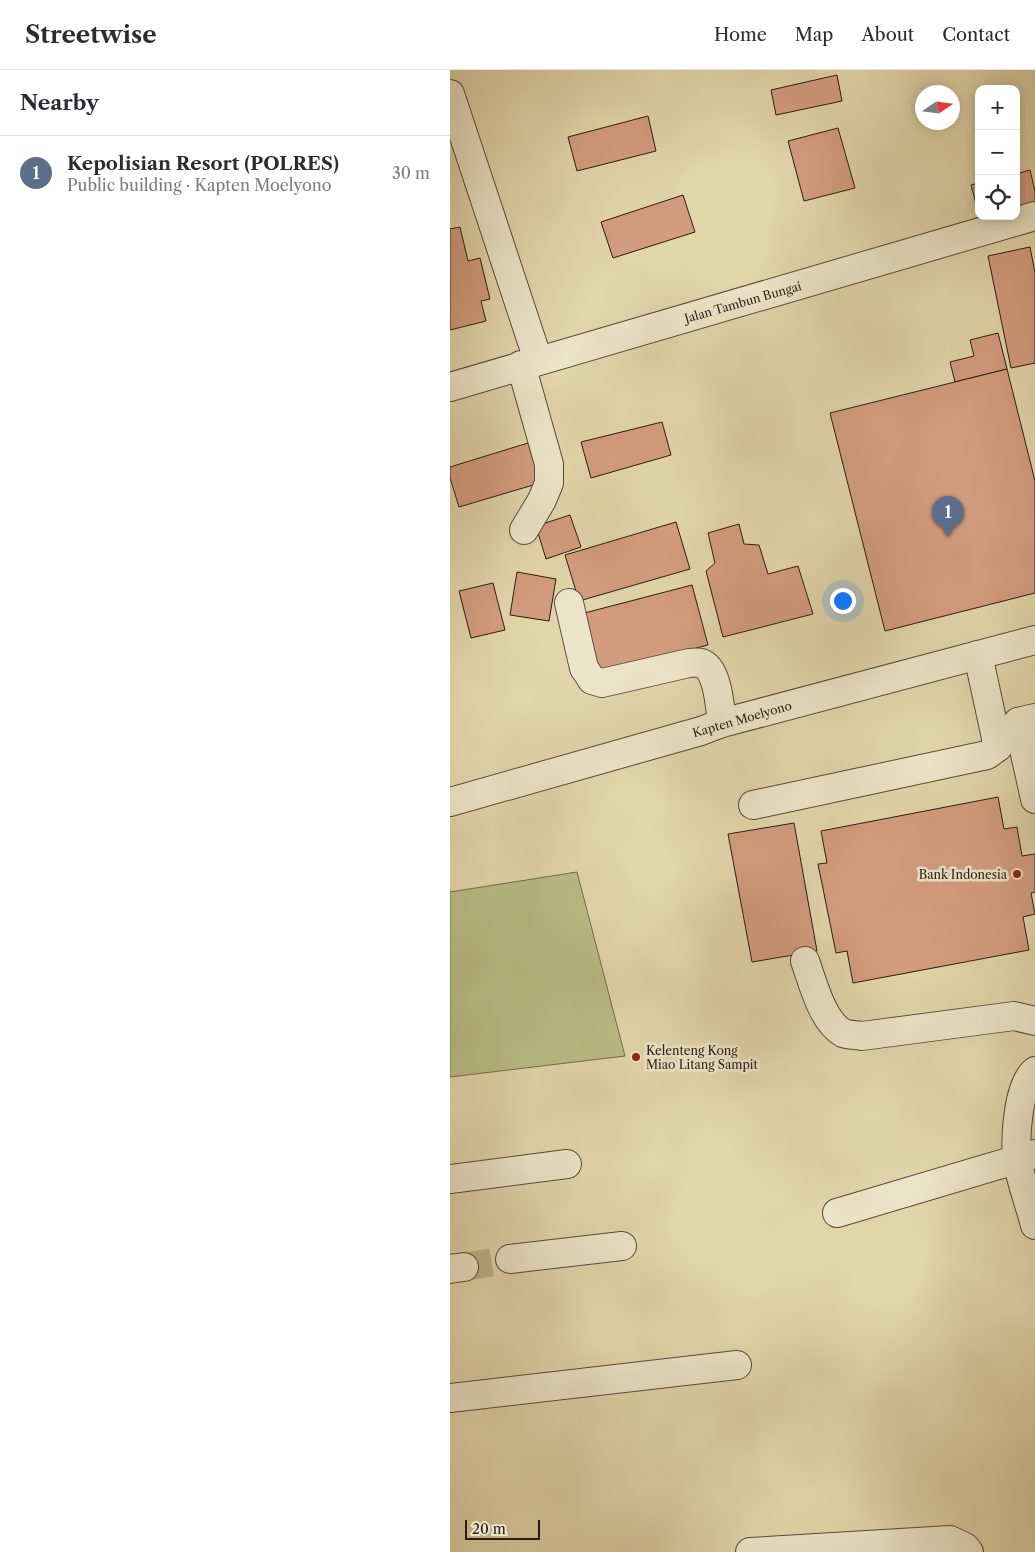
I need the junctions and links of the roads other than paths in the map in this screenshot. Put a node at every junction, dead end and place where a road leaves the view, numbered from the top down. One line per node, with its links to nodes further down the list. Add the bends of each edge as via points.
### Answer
1 (450, 94): 3 (street)
2 (1035, 216): 3 (street, Jalan Tambun Bungai)
3 (530, 363): 4 (street, Jalan Tambun Bungai); 5 (street, via 549,483)
4 (450, 387)
5 (524, 530)
6 (569, 603): 10 (street, via 584,668 592,680 602,683 689,662 702,663 711,670)
7 (1035, 640): 8 (street, Kapten Moelyono)
8 (978, 655): 10 (street, Kapten Moelyono); 11 (street)
9 (1026, 720): 11 (street); 12 (street)
10 (722, 723): 13 (street, Kapten Moelyono)
11 (998, 748): 14 (street, via 987,755)
12 (1035, 799)
13 (450, 802)
14 (753, 805)
15 (805, 961): 16 (street, via 831,1023 844,1033 862,1036 1014,1016)
16 (1035, 1021)
17 (1035, 1071): 18 (street)
18 (1022, 1096): 19 (street); 20 (street, via 1017,1136)
19 (1035, 1120)
20 (1026, 1156): 23 (street); 24 (street)
21 (567, 1164): 22 (street)
22 (450, 1179)
23 (837, 1213)
24 (1035, 1225)
25 (622, 1246): 26 (street)
26 (510, 1259)
27 (737, 1365): 28 (street)
28 (450, 1398)
29 (750, 1552): 30 (street, via 950,1540)
30 (969, 1552)

